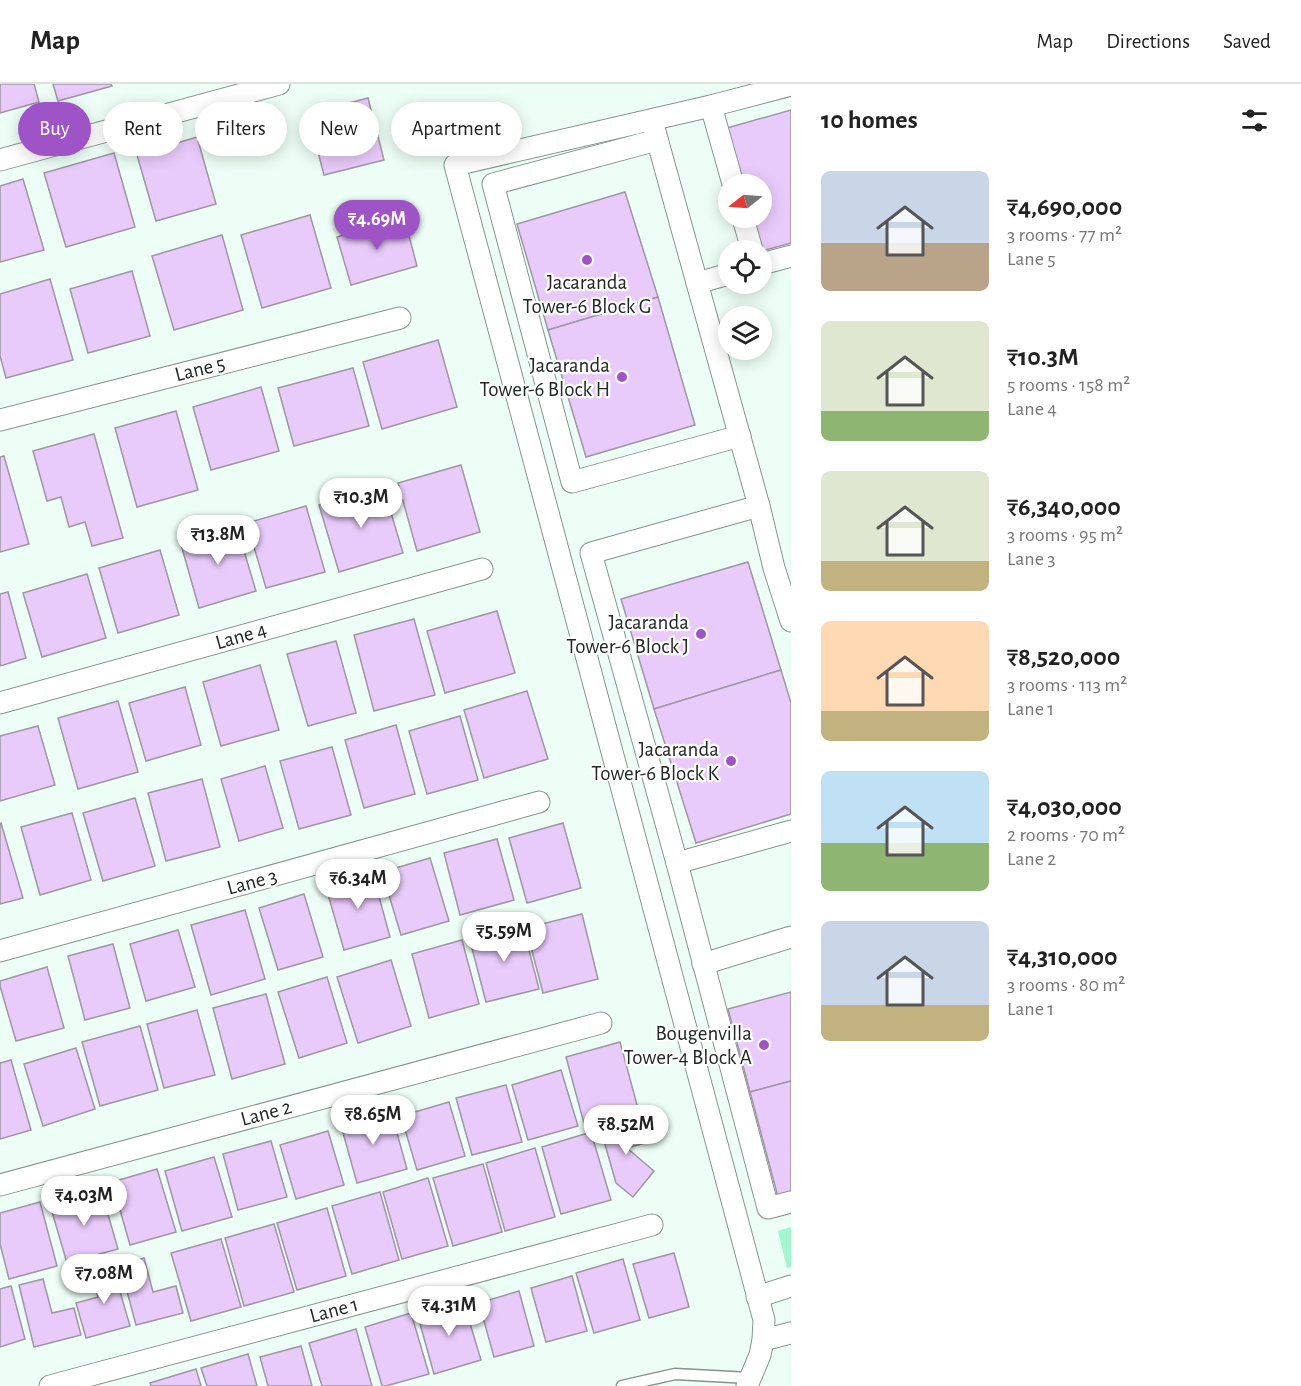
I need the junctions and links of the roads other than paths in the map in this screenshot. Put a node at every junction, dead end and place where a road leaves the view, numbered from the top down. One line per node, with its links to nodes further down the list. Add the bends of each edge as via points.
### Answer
1 (279, 84): 5 (street)
2 (791, 85): 3 (street)
3 (711, 106): 4 (street); 6 (street)
4 (654, 130): 10 (street); 13 (street, via 493,184 572,482); 29 (street, via 455,165)
5 (0, 160)
6 (730, 174)
7 (791, 256): 8 (street)
8 (772, 261)
9 (718, 276): 10 (street)
10 (697, 283): 13 (street)
11 (400, 318): 12 (street, Lane 5)
12 (0, 420)
13 (740, 436): 14 (street)
14 (759, 506): 16 (street); 20 (street, via 591,553)
15 (482, 569): 17 (street, Lane 4)
16 (789, 610)
17 (0, 703)
18 (539, 802): 22 (street, Lane 3)
19 (791, 831): 20 (street)
20 (677, 863): 23 (street)
21 (791, 937): 23 (street)
22 (0, 951)
23 (703, 964): 26 (street, via 768,1208)
24 (601, 1023): 25 (street, Lane 2)
25 (0, 1185)
26 (791, 1202)
27 (652, 1225): 33 (street, Lane 1)
28 (791, 1286): 29 (street)
29 (757, 1297): 31 (street, via 764,1320)
30 (791, 1333): 31 (street)
31 (763, 1340): 32 (street)
32 (748, 1382): 34 (lane, via 675,1374)
33 (50, 1386)
34 (622, 1386)

